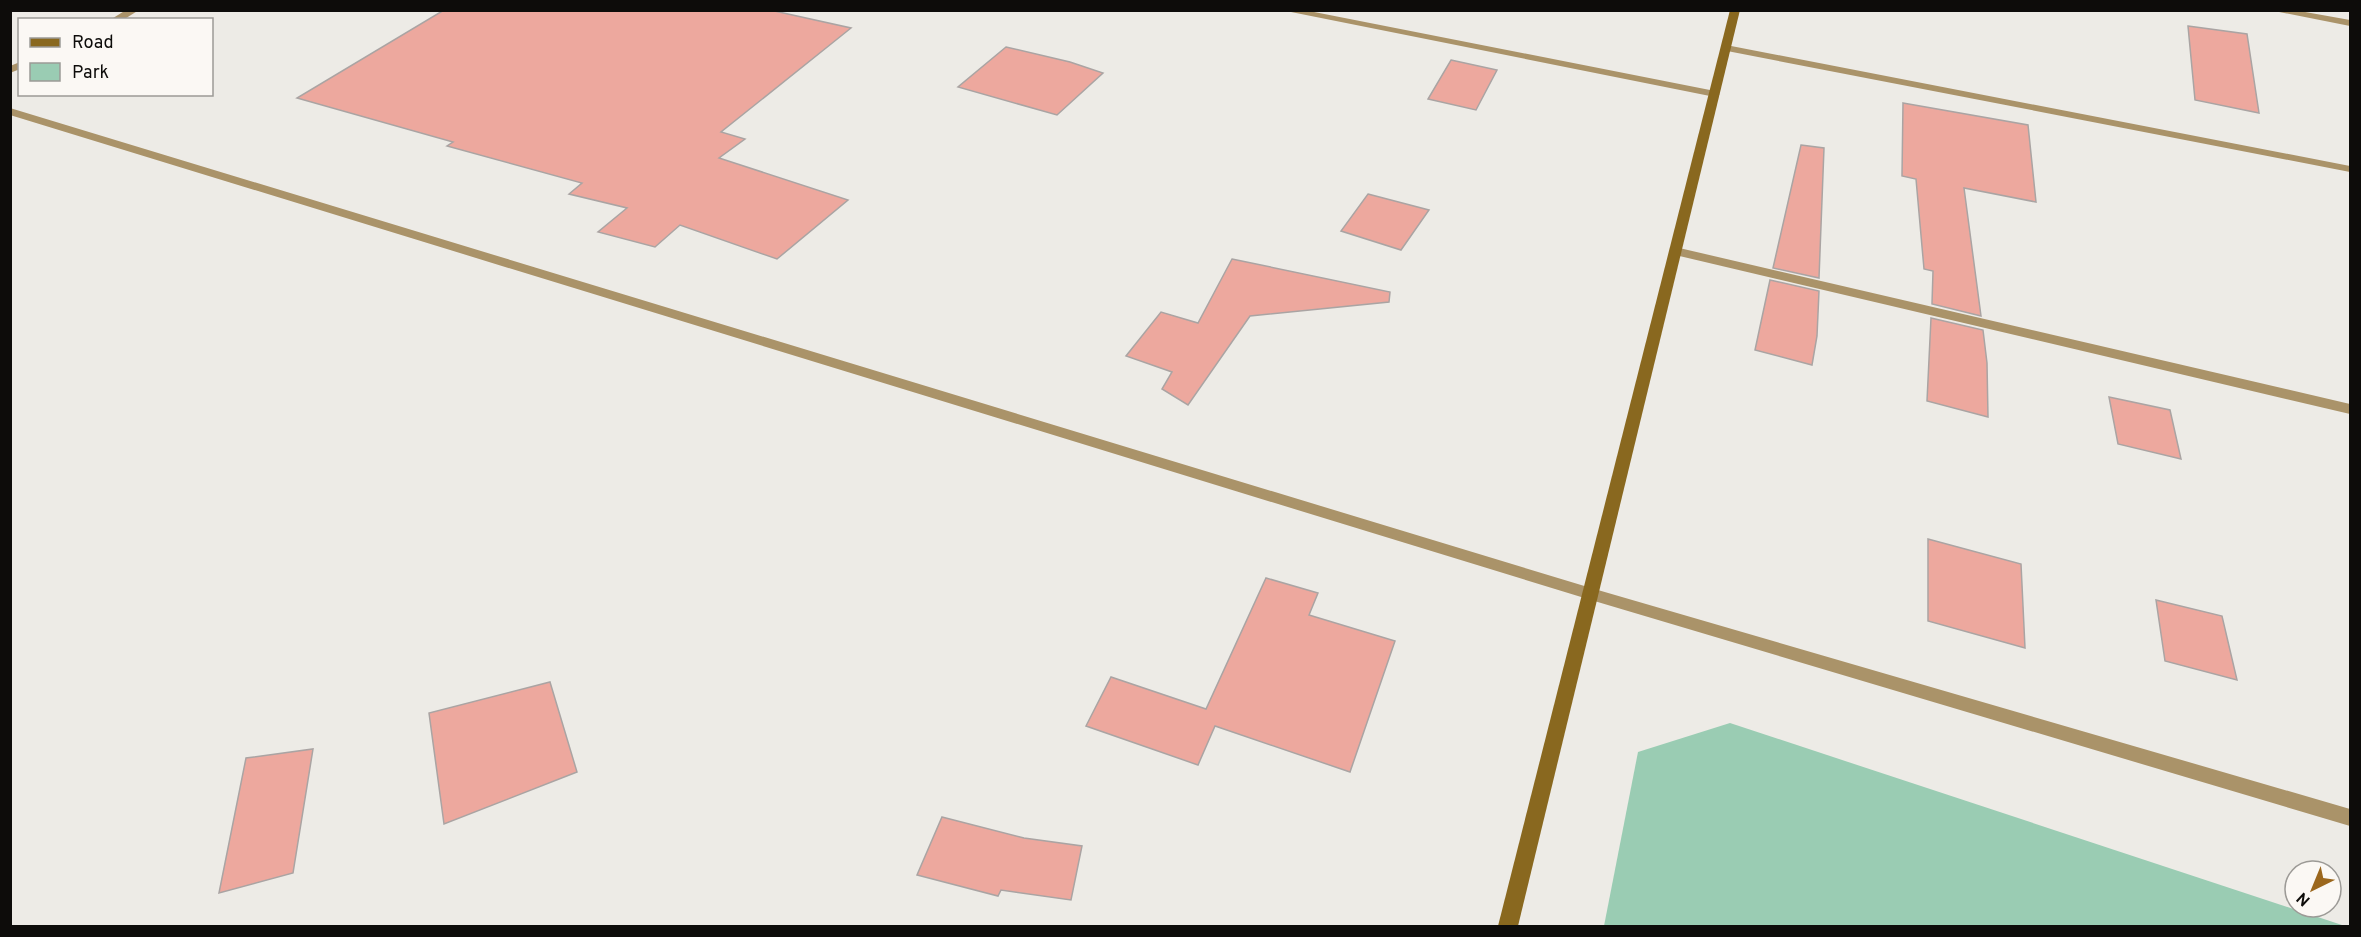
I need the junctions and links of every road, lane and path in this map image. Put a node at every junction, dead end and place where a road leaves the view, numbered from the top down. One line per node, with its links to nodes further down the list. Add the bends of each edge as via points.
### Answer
1 (134, 10): 5 (street)
2 (1286, 10): 8 (street)
3 (1736, 10): 7 (street)
4 (2274, 10): 6 (street)
5 (119, 18)
6 (2350, 23)
7 (1726, 48): 8 (street); 10 (street)
8 (1714, 94): 11 (street)
9 (10, 111): 13 (street)
10 (2350, 169)
11 (1675, 251): 12 (street); 13 (street)
12 (2350, 409)
13 (1591, 594): 14 (street); 15 (street)
14 (2350, 818)
15 (1508, 927)

